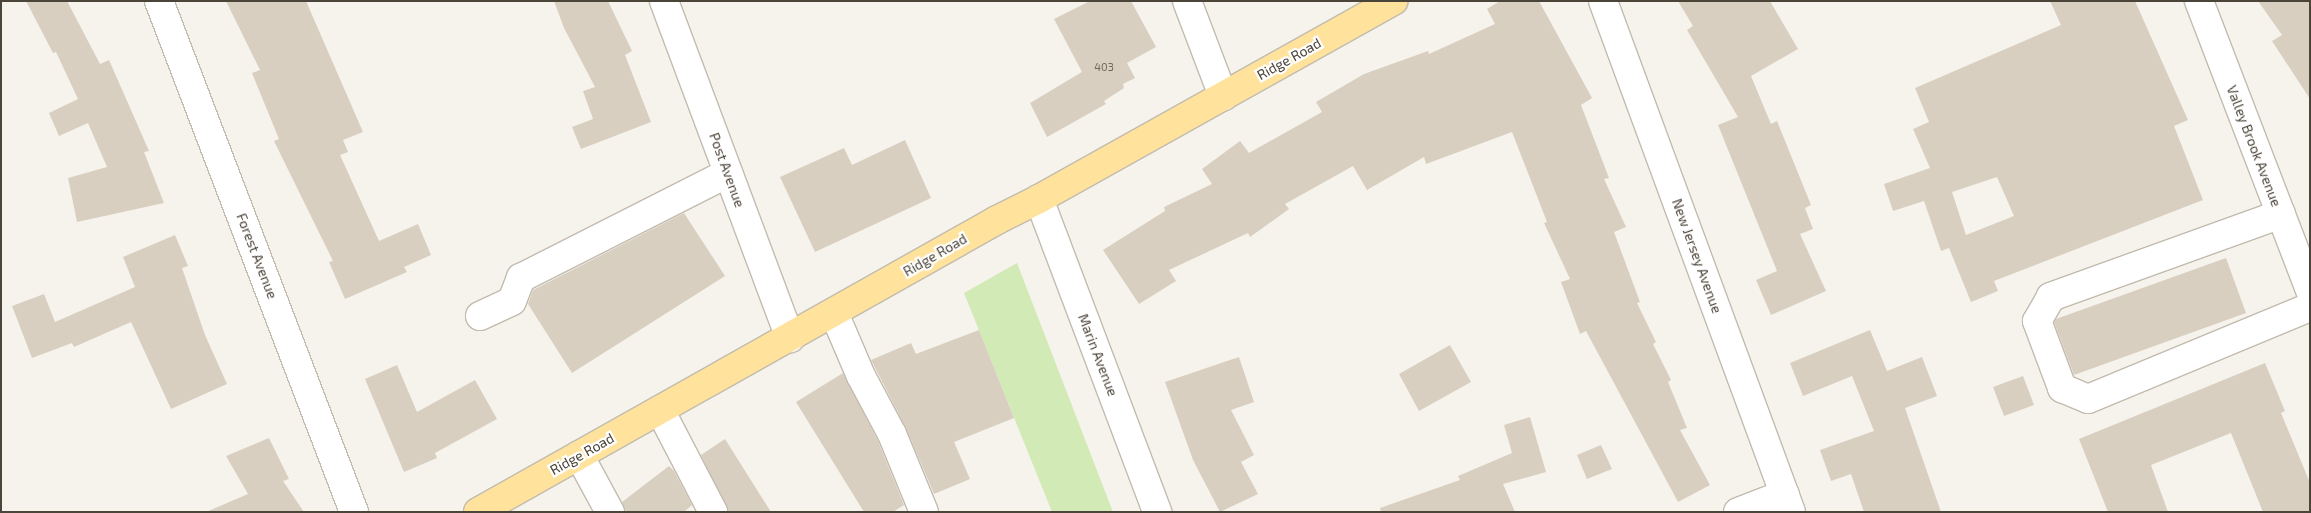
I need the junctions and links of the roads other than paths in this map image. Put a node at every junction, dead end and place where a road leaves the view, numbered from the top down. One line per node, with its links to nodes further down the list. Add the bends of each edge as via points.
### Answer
1 (159, 1): 20 (street, Forest Avenue)
2 (664, 1): 8 (street, Post Avenue)
3 (1187, 1): 7 (street)
4 (1394, 1): 7 (main road, Ridge Road)
5 (1603, 1): 19 (street, New Jersey Avenue)
6 (2199, 1): 10 (street, Valley Brook Avenue)
7 (1223, 96): 9 (main road, Ridge Road)
8 (728, 173): 15 (street, via 521,278 512,301); 16 (street, Post Avenue)
9 (1039, 199): 14 (main road, Ridge Road); 25 (street, Marin Avenue)
10 (2281, 214): 11 (street, Valley Brook Avenue); 13 (street, via 2051,297 2037,321 2062,388 2088,399)
11 (2303, 251): 12 (street, Valley Brook Avenue)
12 (2310, 290)
13 (2310, 307)
14 (834, 313): 16 (main road, Ridge Road); 24 (street, via 861,376 892,434)
15 (480, 316)
16 (790, 338): 17 (main road, Ridge Road)
17 (660, 410): 18 (main road, Ridge Road); 23 (street)
18 (579, 455): 21 (main road, Ridge Road); 22 (street)
19 (1788, 503): 26 (street)
20 (354, 512)
21 (478, 512)
22 (610, 512)
23 (713, 512)
24 (924, 512)
25 (1157, 512)
26 (1738, 512)

